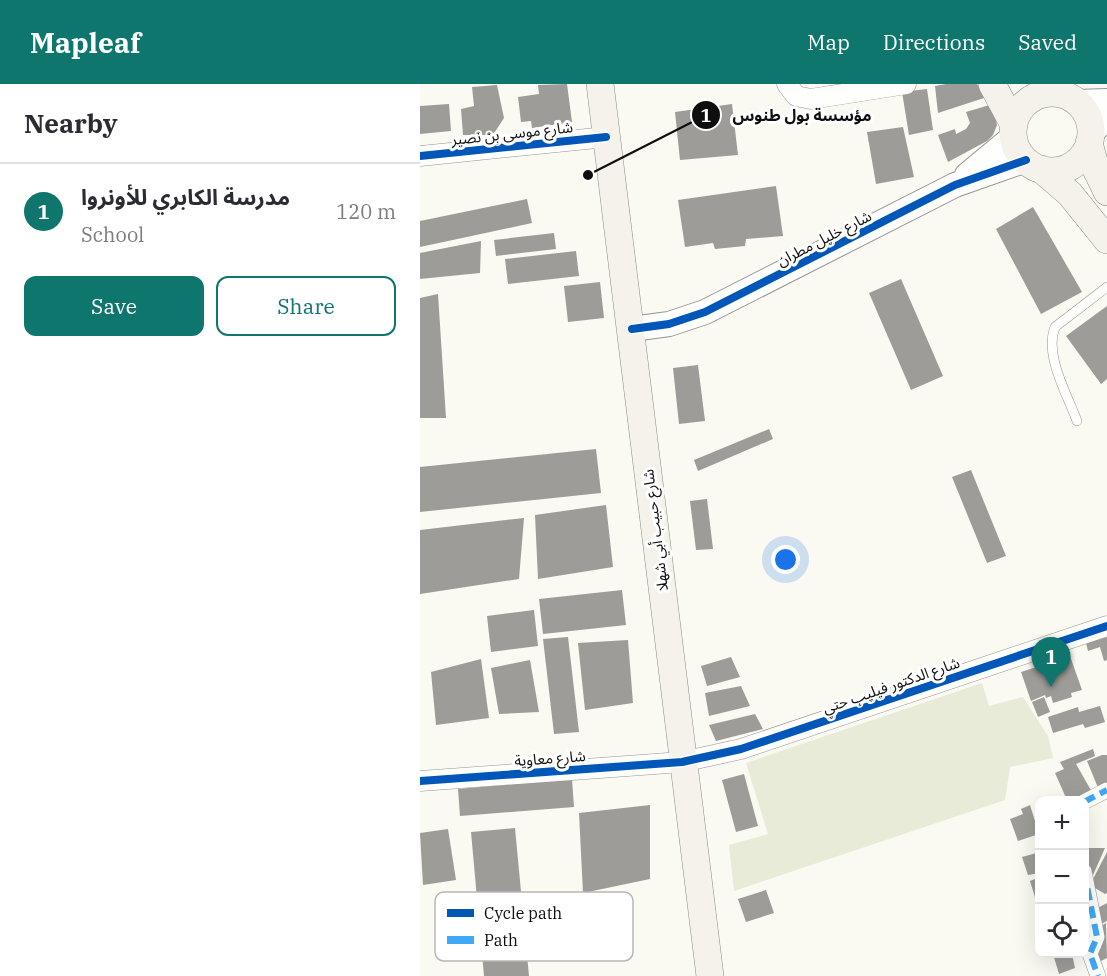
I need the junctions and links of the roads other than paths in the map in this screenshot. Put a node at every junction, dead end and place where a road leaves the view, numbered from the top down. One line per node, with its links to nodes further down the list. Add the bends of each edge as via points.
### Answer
1 (600, 84): 10 (main road, شارع حبيب أبي شهلا)
2 (787, 84): 3 (street, via 796,96 811,99)
3 (906, 84)
4 (992, 84): 8 (main road)
5 (1041, 88): 7 (main road); 8 (main road, via 1026,103)
6 (1107, 101): 7 (street)
7 (1076, 102): 9 (main road)
8 (1014, 130): 12 (main road, via 1018,149); 13 (street, شارع خليل مطران)
9 (1096, 132): 12 (main road, via 1081,158 1067,167); 14 (main road, via 1096,169)
10 (606, 137): 11 (street, شارع موسى بن نصير); 17 (main road, شارع حبيب أبي شهلا)
11 (420, 156)
12 (1034, 164): 13 (street, شارع خليل مطران); 15 (main road, via 1070,194)
13 (955, 185): 17 (street, شارع خليل مطران, via 722,304 669,324)
14 (1107, 192)
15 (1107, 240)
16 (1107, 287): 18 (lane, via 1055,327 1053,333 1057,368)
17 (632, 329): 20 (main road, شارع حبيب أبي شهلا)
18 (1077, 421)
19 (1107, 626): 20 (street, شارع الدكتور فيليب حتي, via 741,749)
20 (682, 762): 21 (street, شارع معاوية); 25 (main road, شارع حبيب أبي شهلا)
21 (420, 781)
22 (1107, 790): 23 (street)
23 (1089, 799)
24 (1089, 896): 26 (street, via 1097,937 1090,954)
25 (710, 976)
26 (1098, 976)

